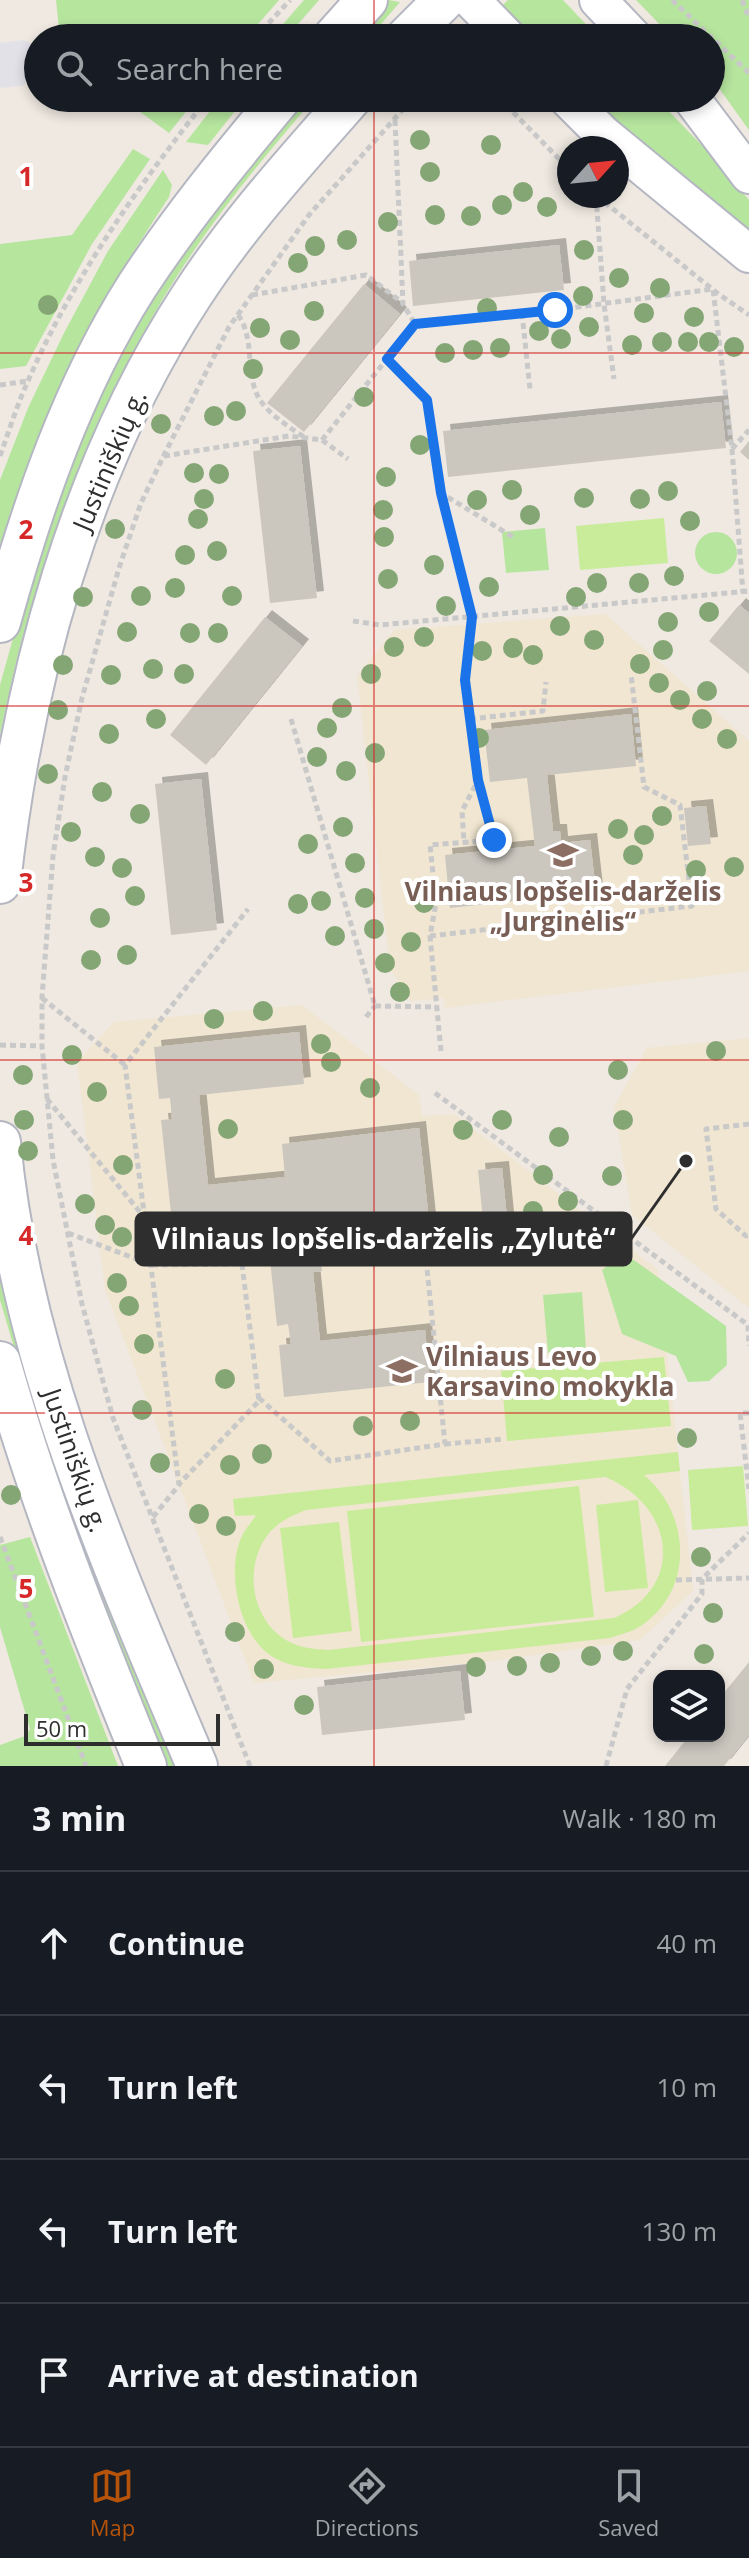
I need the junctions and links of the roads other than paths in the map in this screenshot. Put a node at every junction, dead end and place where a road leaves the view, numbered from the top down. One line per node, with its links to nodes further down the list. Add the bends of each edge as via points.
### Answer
1 (367, 0): 5 (main road)
2 (444, 0): 6 (main road)
3 (471, 0): 7 (street)
4 (598, 0): 8 (street)
5 (346, 24)
6 (420, 24)
7 (494, 24)
8 (621, 24)
9 (269, 112): 15 (main road, Justiniškių g., via 209,184 137,287 102,348 22,541)
10 (339, 112): 16 (main road, Justiniškių g., via 242,225 192,294 117,435 69,553 36,675 7,814)
11 (581, 112): 14 (street)
12 (702, 112): 13 (street)
13 (749, 175)
14 (749, 254)
15 (0, 622)
16 (0, 883)
17 (0, 1142): 20 (main road, Justiniškių g., via 17,1259 44,1366 106,1548)
18 (0, 1362): 19 (main road, Justiniškių g., via 65,1559)
19 (146, 1766)
20 (197, 1766)

